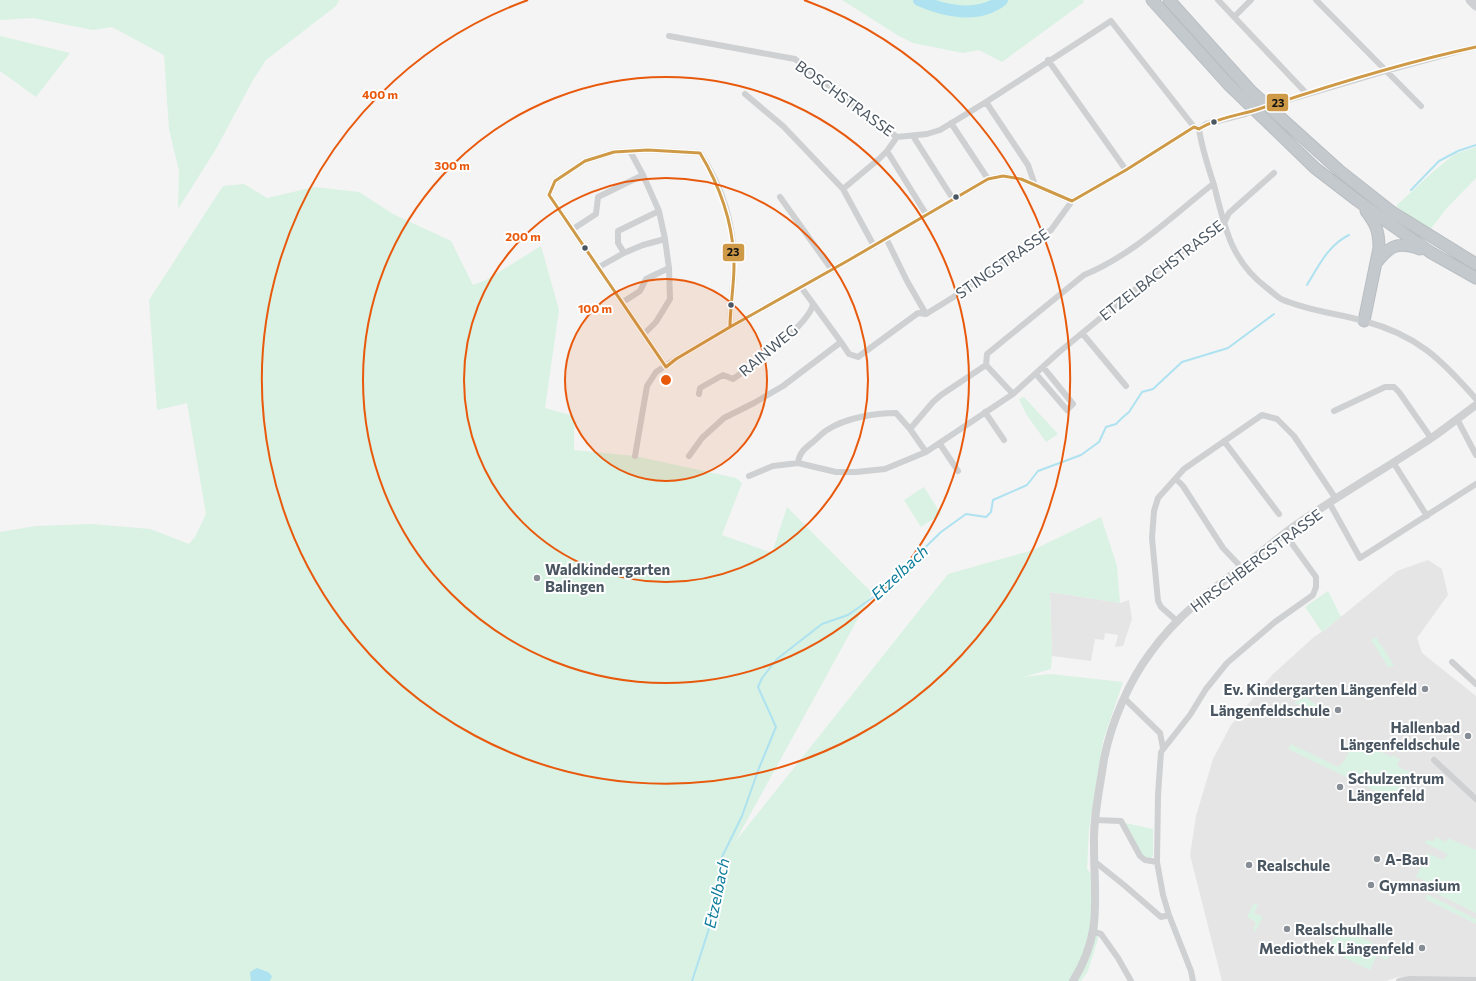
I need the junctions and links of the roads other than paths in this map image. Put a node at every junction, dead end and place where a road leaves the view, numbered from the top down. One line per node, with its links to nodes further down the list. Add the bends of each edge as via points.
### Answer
1 (1152, 0): 33 (highway, via 1228,84 1315,168)
2 (1169, 0): 44 (highway, via 1251,91 1340,171 1392,212)
3 (1218, 0): 8 (street)
4 (1251, 0): 8 (street)
5 (1316, 0): 12 (street)
6 (1470, 0): 7 (main road)
7 (1476, 6)
8 (1234, 17): 14 (street)
9 (669, 36): 20 (street, BOSCHSTRASSE, via 795,59)
10 (1476, 47): 12 (street, STINGSTRASSE)
11 (1048, 60): 15 (street, BOSCHSTRASSE); 18 (street, BOSCHSTRASSE, via 1111,21); 23 (street)
12 (1385, 71): 14 (street, STINGSTRASSE); 16 (street)
13 (745, 94): 29 (street, via 783,126)
14 (1307, 94): 18 (street, STINGSTRASSE, bridge)
15 (986, 102): 17 (street, BOSCHSTRASSE); 28 (street, via 1028,165)
16 (1422, 106)
17 (951, 123): 19 (street, BOSCHSTRASSE, via 940,130); 26 (street)
18 (1196, 128): 23 (street, STINGSTRASSE); 27 (street)
19 (913, 136): 20 (street, BOSCHSTRASSE); 31 (street)
20 (897, 137): 22 (street)
21 (630, 151): 25 (street); 37 (street, via 614,152 585,161 555,180 549,194); 54 (street, via 700,152 717,181 726,205 732,239 734,266)
22 (887, 151): 29 (street); 35 (street)
23 (1126, 170): 32 (street, STINGSTRASSE)
24 (1274, 172): 36 (street, ETZELBACHSTRASSE, via 1229,213)
25 (643, 176): 34 (street); 37 (street, via 598,197 596,214)
26 (988, 179): 28 (street, via 1003,176); 31 (street)
27 (1213, 184): 36 (street); 58 (street, via 1132,249 1101,268 1084,274 987,354)
28 (1035, 185): 32 (street)
29 (843, 189): 40 (street)
30 (780, 196): 47 (street)
31 (953, 199): 35 (street)
32 (1072, 201): 52 (street, STINGSTRASSE, via 1051,230)
33 (1358, 201): 41 (highway); 43 (highway, via 1377,228 1379,248)
34 (660, 211): 39 (street); 42 (street, via 618,231 618,243)
35 (926, 214): 38 (street)
36 (1224, 223): 53 (street, via 1236,254 1249,272 1281,298 1318,312); 55 (street, ETZELBACHSTRASSE, via 1178,255)
37 (573, 228): 45 (street)
38 (886, 238): 40 (street); 52 (street)
39 (666, 239): 42 (street); 46 (street)
40 (874, 246): 47 (street)
41 (1430, 252): 43 (highway, via 1400,245 1386,251); 48 (highway)
42 (624, 253): 45 (street)
43 (1376, 263): 53 (highway)
44 (1476, 264)
45 (599, 267): 50 (street)
46 (669, 268): 50 (street, via 646,279 640,291); 56 (street, via 670,299 656,322)
47 (832, 270): 49 (street)
48 (1476, 278)
49 (801, 287): 51 (street, STINGSTRASSE); 54 (street)
50 (623, 302): 56 (street)
51 (813, 304): 57 (street, STINGSTRASSE); 63 (street, RAINWEG, via 805,319 755,364 733,379 723,375 700,388)
52 (926, 314): 57 (street, STINGSTRASSE, via 918,313 858,356 850,354)
53 (1364, 321): 65 (street, via 1406,336 1423,347 1459,379)
54 (730, 327): 59 (street, via 676,358)
55 (1082, 333): 60 (street, ETZELBACHSTRASSE); 62 (street)
56 (644, 334): 59 (street)
57 (840, 342): 77 (street, via 783,386 724,418 702,438)
58 (986, 365): 64 (street); 70 (street, via 941,395)
59 (666, 367): 76 (street, via 656,372 647,386)
60 (1043, 367): 61 (street, ETZELBACHSTRASSE); 61 (street, via 1073,404 1067,410)
61 (1036, 374): 64 (street, ETZELBACHSTRASSE)
62 (1126, 386)
63 (699, 394)
64 (1013, 394): 68 (street, ETZELBACHSTRASSE)
65 (1476, 399)
66 (1476, 405): 69 (street, HIRSCHBERGSTRASSE)
67 (1334, 411): 71 (street, via 1385,387 1394,387)
68 (985, 412): 72 (street); 74 (street, ETZELBACHSTRASSE)
69 (1457, 419): 71 (street, HIRSCHBERGSTRASSE); 78 (street)
70 (910, 429): 75 (street); 80 (street, via 896,413 880,413 848,421 828,429 804,450 799,456)
71 (1431, 438): 79 (street, HIRSCHBERGSTRASSE)
72 (1004, 440)
73 (1224, 441): 83 (street, via 1184,469); 85 (street, via 1262,415 1277,419 1294,436); 86 (street)
74 (940, 444): 75 (street, ETZELBACHSTRASSE); 81 (street)
75 (926, 452): 80 (street, ETZELBACHSTRASSE, via 885,469 856,472 836,472)
76 (635, 456)
77 (689, 456)
78 (1476, 456)
79 (1393, 462): 85 (street, HIRSCHBERGSTRASSE); 87 (street)
80 (798, 463): 82 (street, ETZELBACHSTRASSE, via 773,466)
81 (958, 471)
82 (749, 476)
83 (1176, 480): 89 (street, via 1183,486 1223,548); 90 (street, via 1158,498 1154,511 1152,538 1158,601)
84 (1476, 484): 87 (street)
85 (1333, 501): 87 (street, via 1360,558); 88 (street, HIRSCHBERGSTRASSE)
86 (1279, 514)
87 (1427, 516)
88 (1285, 534): 89 (street, HIRSCHBERGSTRASSE); 94 (street, via 1316,577 1313,595 1275,622 1227,663)
89 (1241, 567): 90 (street, HIRSCHBERGSTRASSE)
90 (1177, 621): 93 (street, HIRSCHBERGSTRASSE, via 1151,652)
91 (1452, 662): 92 (street)
92 (1476, 684)
93 (1125, 699): 94 (street, via 1160,733); 97 (street, HIRSCHBERGSTRASSE, via 1113,726 1105,757)
94 (1163, 748): 99 (street)
95 (1434, 760): 96 (street)
96 (1476, 799)
97 (1095, 820): 98 (street, HIRSCHBERGSTRASSE); 99 (street, via 1121,821 1140,856 1145,860)
98 (1094, 861): 100 (street, via 1161,917); 101 (street, HIRSCHBERGSTRASSE)
99 (1157, 862): 100 (street)
100 (1169, 916): 105 (street)
101 (1094, 932): 103 (street, HIRSCHBERGSTRASSE, via 1089,950); 104 (street, via 1101,934)
102 (1476, 980): 106 (street)
103 (1073, 981)
104 (1131, 981)
105 (1193, 981)
106 (1399, 981)

